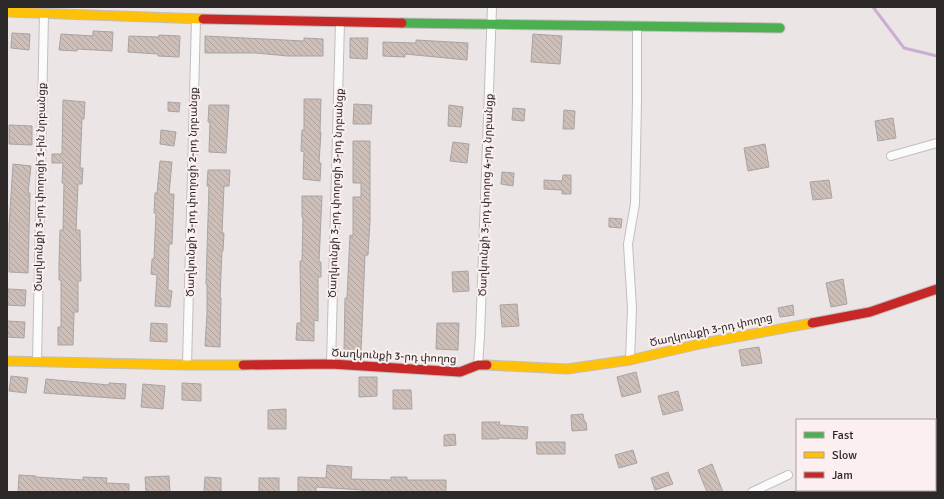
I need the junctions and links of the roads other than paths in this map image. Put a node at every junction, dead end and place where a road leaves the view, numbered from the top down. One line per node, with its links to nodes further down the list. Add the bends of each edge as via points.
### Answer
1 (492, 7): 6 (street, Ծաղկունքի 3-րդ փողոց 4-րդ նրբանցք)
2 (7, 12): 3 (street)
3 (44, 13): 4 (street); 14 (street, Ծաղկունքի 3-րդ փողոցի 1-ին նրբանցք)
4 (196, 19): 5 (street); 16 (street, Ծաղկունքի 3-րդ փողոցի 2-րդ նրբանցք)
5 (340, 22): 6 (street); 15 (street, Ծաղկունքի 3-րդ փողոցի 3-րդ նրբանցք)
6 (492, 25): 7 (street); 17 (street, Ծաղկունքի 3-րդ փողոց 4-րդ նրբանցք)
7 (637, 26): 8 (street); 12 (street, via 635,204 628,244 632,308)
8 (780, 28)
9 (937, 143): 10 (street)
10 (891, 156)
11 (937, 289): 12 (street, Ծաղկունքի 3-րդ փողոց, via 870,312 711,341)
12 (630, 360): 17 (street, Ծաղկունքի 3-րդ փողոց, via 566,369)
13 (7, 361): 14 (street, Ծաղկունքի 3-րդ փողոց)
14 (37, 362): 16 (street, Ծաղկունքի 3-րդ փողոց)
15 (331, 364): 16 (street, Ծաղկունքի 3-րդ փողոց); 17 (street, Ծաղկունքի 3-րդ փողոց, via 460,372)
16 (187, 365)
17 (478, 365)
18 (788, 475): 19 (street)
19 (752, 492)

